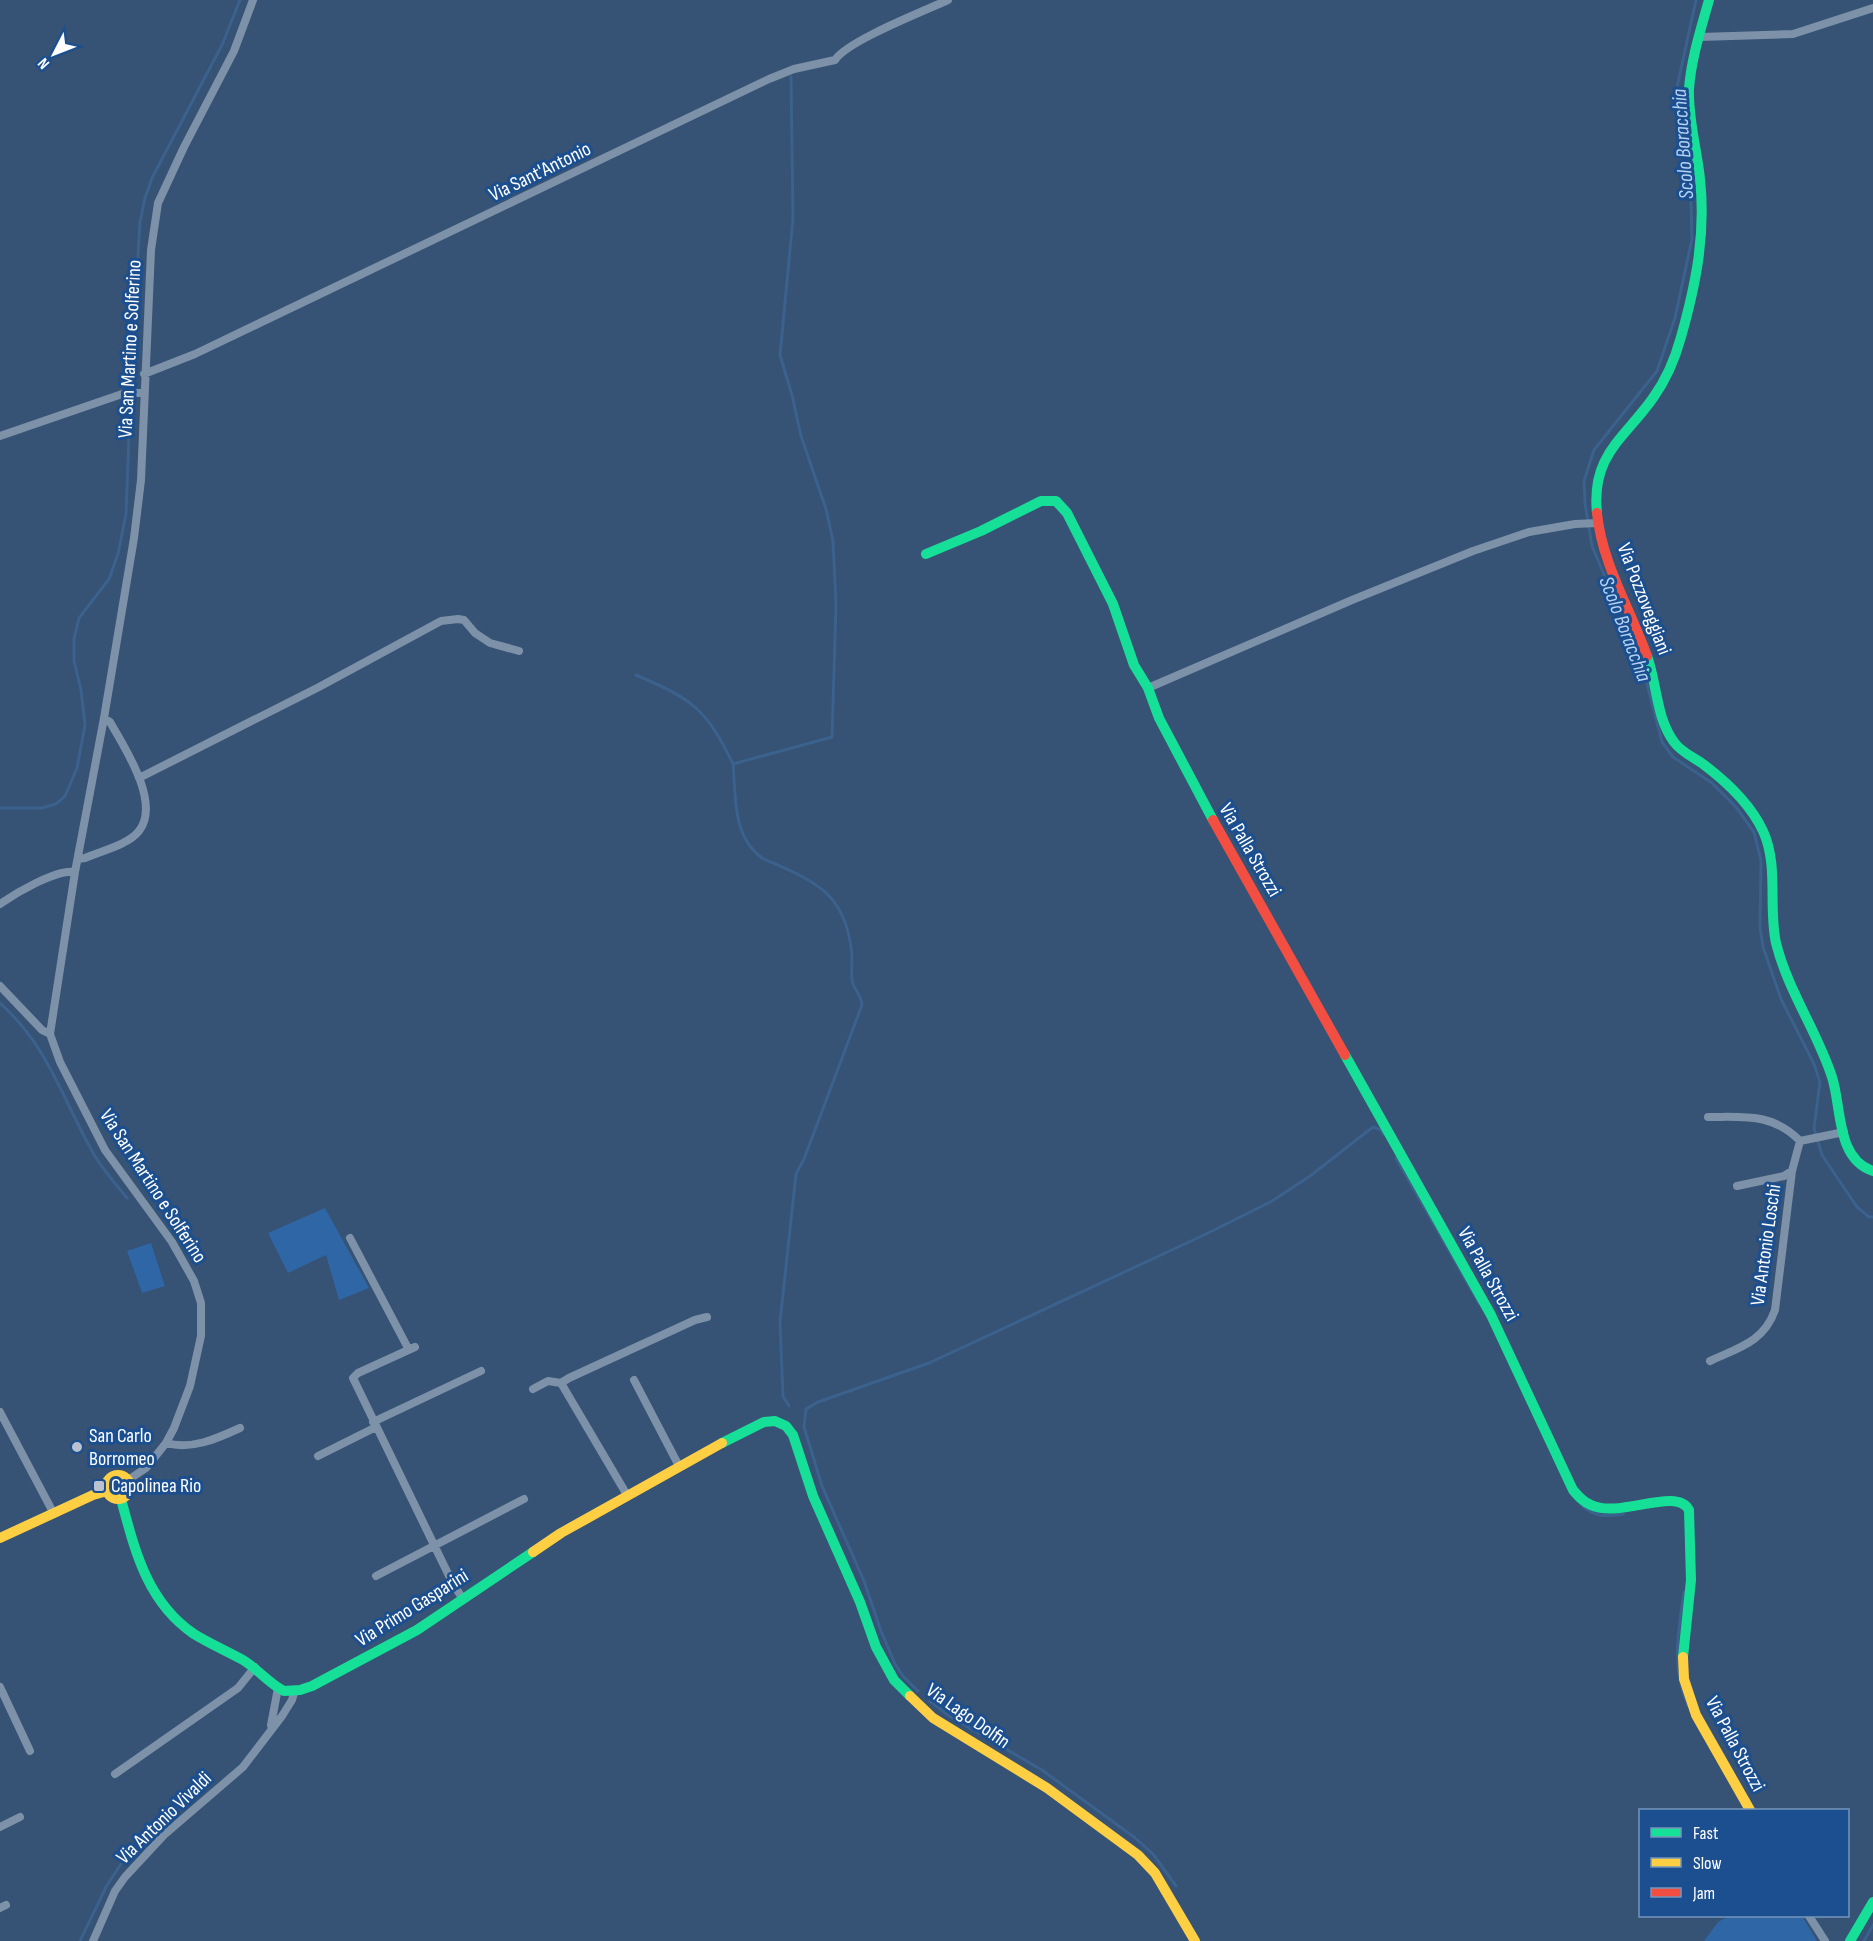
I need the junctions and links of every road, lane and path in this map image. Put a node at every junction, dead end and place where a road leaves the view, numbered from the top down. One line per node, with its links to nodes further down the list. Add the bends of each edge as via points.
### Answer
1 (253, 0): 6 (street, Via San Martino e Solferino, via 234,51 158,203 151,250)
2 (948, 0): 6 (street, Via Sant'Antonio, via 840,52 835,60 769,79 195,354)
3 (1709, 0): 5 (street, Via Pozzoveggiani)
4 (1873, 8): 5 (street, via 1793,34)
5 (1700, 37): 9 (street, Via Pozzoveggiani, via 1689,83 1702,208 1699,267 1662,385 1611,448 1602,467)
6 (144, 374): 7 (street, Via San Martino e Solferino)
7 (134, 392): 8 (street); 13 (street, Via San Martino e Solferino, via 141,480)
8 (0, 436)
9 (1594, 524): 12 (street, via 1529,532 1426,569); 21 (street, Via Pozzoveggiani, via 1651,667 1669,733 1684,752 1734,791 1764,833 1769,846 1776,941 1790,985 1826,1058 1838,1097)
10 (927, 554): 12 (street, Via Palla Strozzi, via 1041,501 1058,501 1100,575 1134,665)
11 (519, 651): 14 (street, via 490,643 464,620 441,621)
12 (1148, 688): 58 (street, Via Palla Strozzi, via 1201,800 1491,1315 1573,1490 1587,1505 1600,1510 1674,1499 1686,1504 1691,1580 1683,1645 1684,1679 1696,1714)
13 (104, 718): 14 (street, via 110,722); 15 (street, Via San Martino e Solferino)
14 (139, 778): 15 (street, via 146,810 138,832)
15 (78, 859): 16 (street, Via San Martino e Solferino)
16 (75, 872): 17 (street, via 60,873); 19 (street, Via San Martino e Solferino)
17 (0, 904)
18 (0, 986): 19 (street)
19 (50, 1034): 38 (street, Via San Martino e Solferino, via 105,1150 172,1242 194,1281 201,1303 201,1336 190,1386)
20 (1708, 1117): 22 (street, via 1775,1122)
21 (1840, 1133): 22 (street); 24 (street, Via Pozzoveggiani, via 1850,1156)
22 (1804, 1140): 23 (street, Via Antonio Loschi)
23 (1792, 1171): 25 (street, Via Antonio Loschi); 28 (street, Via Antonio Loschi, via 1771,1323 1751,1342)
24 (1873, 1172)
25 (1737, 1186)
26 (350, 1238): 35 (street, via 412,1348 353,1378)
27 (707, 1317): 31 (street)
28 (1710, 1361)
29 (481, 1371): 35 (street)
30 (634, 1380): 40 (street)
31 (561, 1383): 32 (street, via 548,1381); 43 (street)
32 (533, 1389)
33 (0, 1412): 34 (street)
34 (2, 1422): 46 (street)
35 (374, 1425): 39 (street); 48 (street)
36 (786, 1426): 40 (street, Via Primo Gasparini, via 764,1422); 64 (street, Via Lago Dolfin, via 793,1435 813,1496 876,1647 894,1680 933,1718 1047,1788 1138,1855 1160,1880)
37 (240, 1428): 38 (street, via 188,1446)
38 (166, 1443): 41 (street, Via San Martino e Solferino, via 146,1468)
39 (318, 1456)
40 (679, 1466): 43 (street, Via Primo Gasparini)
41 (128, 1480): 42 (street, via 115,1476 108,1480); 44 (street, via 129,1491)
42 (107, 1491): 44 (street, via 111,1497); 46 (street)
43 (627, 1495): 50 (street, Via Primo Gasparini, via 531,1551)
44 (121, 1499): 51 (street, via 137,1558 162,1607 194,1634)
45 (524, 1499): 48 (street)
46 (54, 1514): 47 (street)
47 (0, 1538)
48 (435, 1545): 49 (street); 50 (street)
49 (376, 1576)
50 (463, 1599): 54 (street, Via Primo Gasparini, via 387,1647)
51 (255, 1667): 53 (street); 57 (street, via 238,1688)
52 (0, 1687): 56 (street)
53 (278, 1688): 54 (street); 55 (street, Via Antonio Vivaldi)
54 (294, 1693): 55 (street, Via Antonio Vivaldi)
55 (271, 1728): 63 (street, Via Antonio Vivaldi, via 243,1767 148,1850 115,1891)
56 (30, 1751)
57 (115, 1774)
58 (1749, 1809)
59 (20, 1817): 60 (street)
60 (0, 1827)
61 (1873, 1902): 66 (street)
62 (1810, 1917): 65 (street)
63 (93, 1941)
64 (1195, 1941)
65 (1825, 1941)
66 (1850, 1941)

